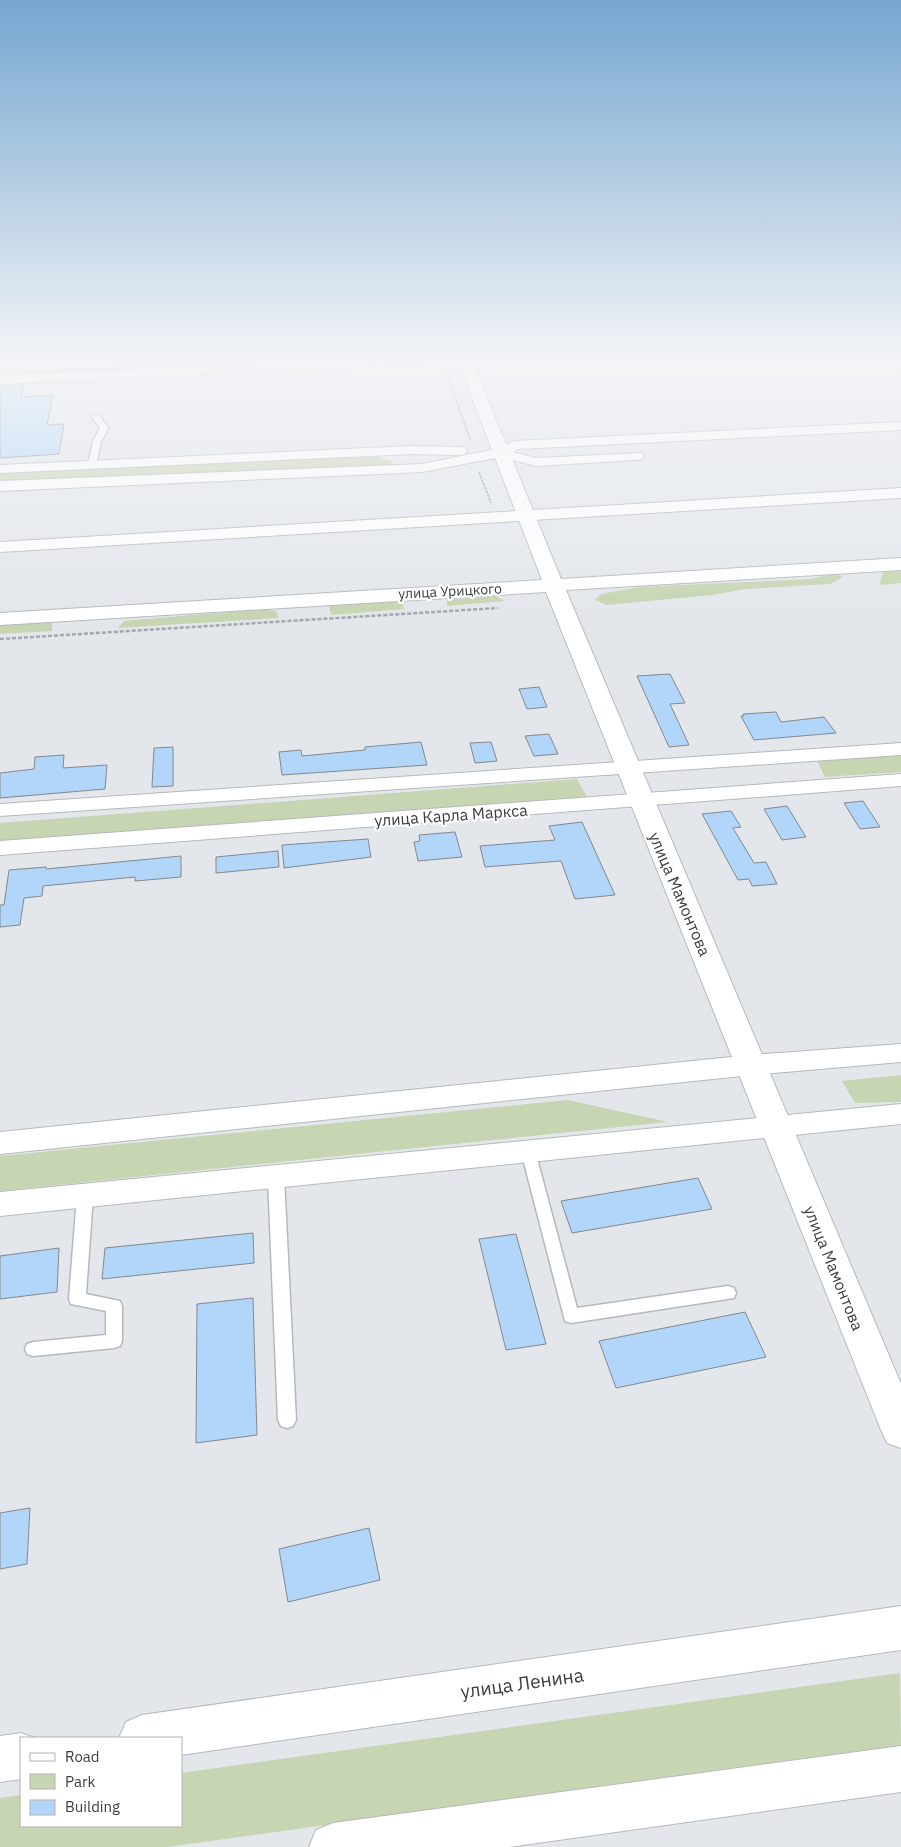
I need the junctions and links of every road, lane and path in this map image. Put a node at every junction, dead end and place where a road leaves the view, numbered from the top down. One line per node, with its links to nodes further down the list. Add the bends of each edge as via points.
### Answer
1 (97, 442): 6 (lane)
2 (494, 442): 4 (street, улица Мамонтова)
3 (588, 442): 4 (street, via 515,446)
4 (500, 453): 5 (street, via 536,462); 6 (street, via 412,450); 8 (street, via 422,468); 10 (street, улица Мамонтова)
5 (654, 455)
6 (92, 464): 7 (street)
7 (0, 469)
8 (0, 486)
9 (901, 493): 10 (street)
10 (525, 516): 11 (street); 13 (street, улица Мамонтова)
11 (0, 547)
12 (901, 564): 13 (street, улица Урицкого)
13 (554, 585): 15 (street, улица Урицкого); 18 (street, улица Мамонтова)
14 (502, 608): 16 (path)
15 (0, 618)
16 (0, 639)
17 (901, 749): 18 (street)
18 (628, 768): 20 (street, улица Мамонтова); 21 (street)
19 (901, 780): 20 (street, улица Карла Маркса)
20 (641, 801): 22 (street, улица Карла Маркса); 24 (street, улица Мамонтова)
21 (0, 810)
22 (0, 848)
23 (901, 1053): 24 (street)
24 (751, 1065): 26 (street, улица Мамонтова); 27 (street)
25 (901, 1114): 26 (street)
26 (776, 1126): 28 (street); 35 (street, улица Мамонтова)
27 (0, 1142)
28 (528, 1152): 29 (street); 32 (lane, via 572,1316)
29 (276, 1177): 30 (street); 34 (lane)
30 (85, 1196): 31 (street); 33 (lane, via 77,1298 114,1306 114,1340)
31 (0, 1204)
32 (728, 1292)
33 (33, 1349)
34 (288, 1420)
35 (901, 1430)
36 (901, 1628): 37 (street, улица Ленина)
37 (149, 1737)
38 (20, 1756): 39 (street)
39 (0, 1759)
40 (901, 1769): 41 (street)
41 (333, 1847)

